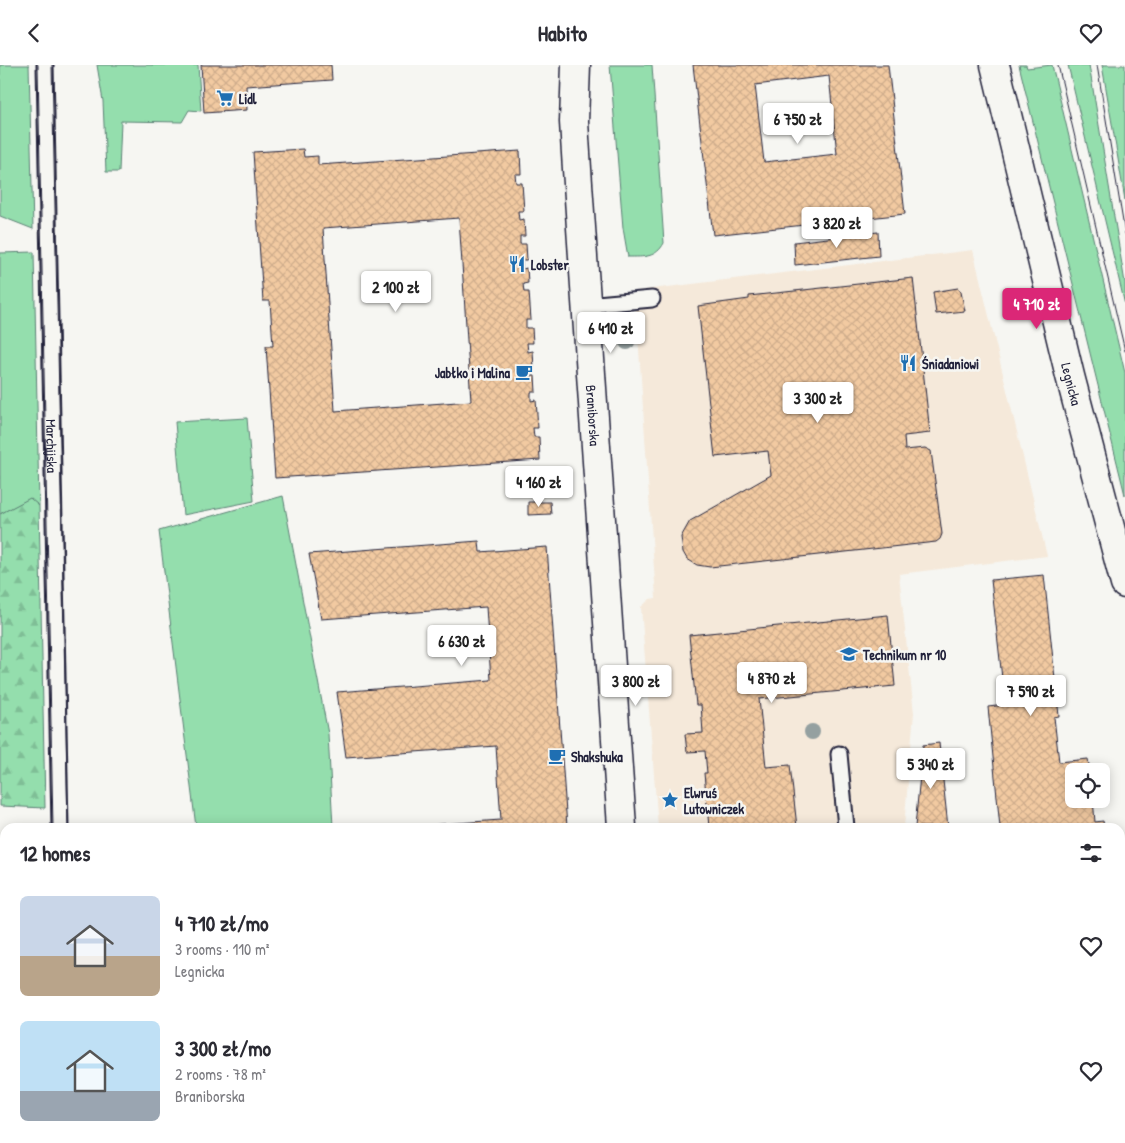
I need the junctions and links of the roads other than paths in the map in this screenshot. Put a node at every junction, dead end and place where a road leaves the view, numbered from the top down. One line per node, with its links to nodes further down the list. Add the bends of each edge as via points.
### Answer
1 (45, 65): 10 (lane, Marchijska)
2 (565, 65): 5 (street, Braniborska)
3 (576, 65): 5 (street, Braniborska)
4 (995, 65): 8 (street, Legnicka, via 1070,376)
5 (574, 122): 7 (street, Braniborska)
6 (652, 299): 7 (lane)
7 (586, 305): 11 (street, Braniborska)
8 (1123, 569)
9 (839, 754): 12 (lane)
10 (60, 823)
11 (622, 823)
12 (846, 823)

